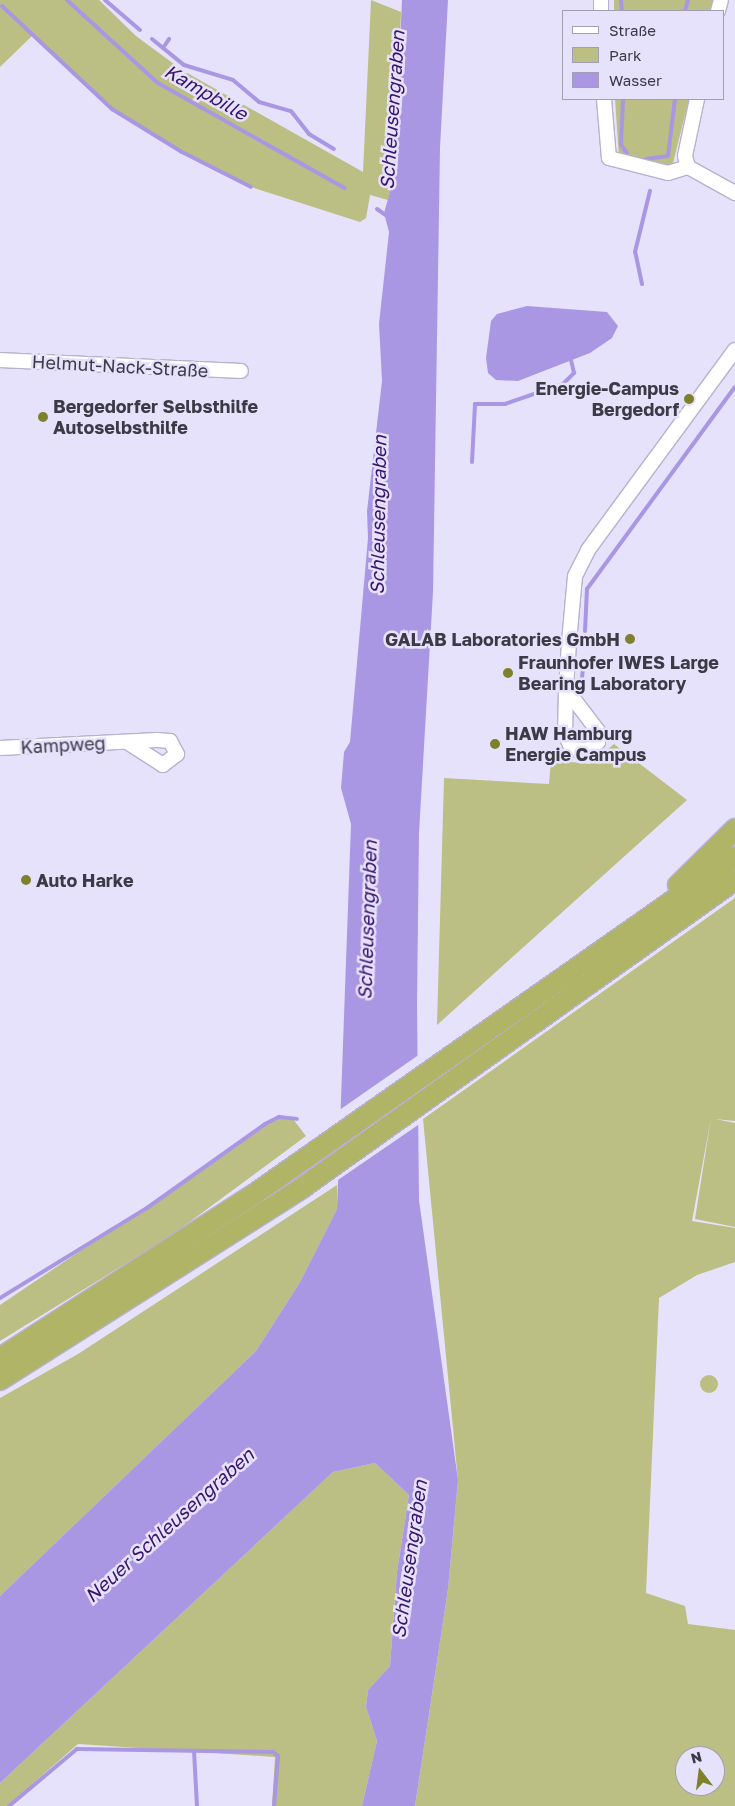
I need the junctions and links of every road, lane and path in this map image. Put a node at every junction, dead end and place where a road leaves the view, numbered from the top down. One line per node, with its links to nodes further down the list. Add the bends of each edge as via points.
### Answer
1 (604, 100): 3 (street, via 609,158 668,173)
2 (697, 100): 3 (street, via 685,156)
3 (688, 166): 4 (street)
4 (735, 193)
5 (735, 350): 8 (street, via 579,566 572,593)
6 (0, 360): 7 (street, Helmut-Nack-Straße)
7 (241, 371)
8 (566, 689)
9 (127, 742): 10 (street, Kampweg)
10 (0, 748)
11 (735, 829): 14 (highway)
12 (735, 857): 14 (highway)
13 (735, 880): 16 (highway, via 302,1188)
14 (637, 925): 15 (highway, via 301,1162)
15 (0, 1358)
16 (0, 1380)

